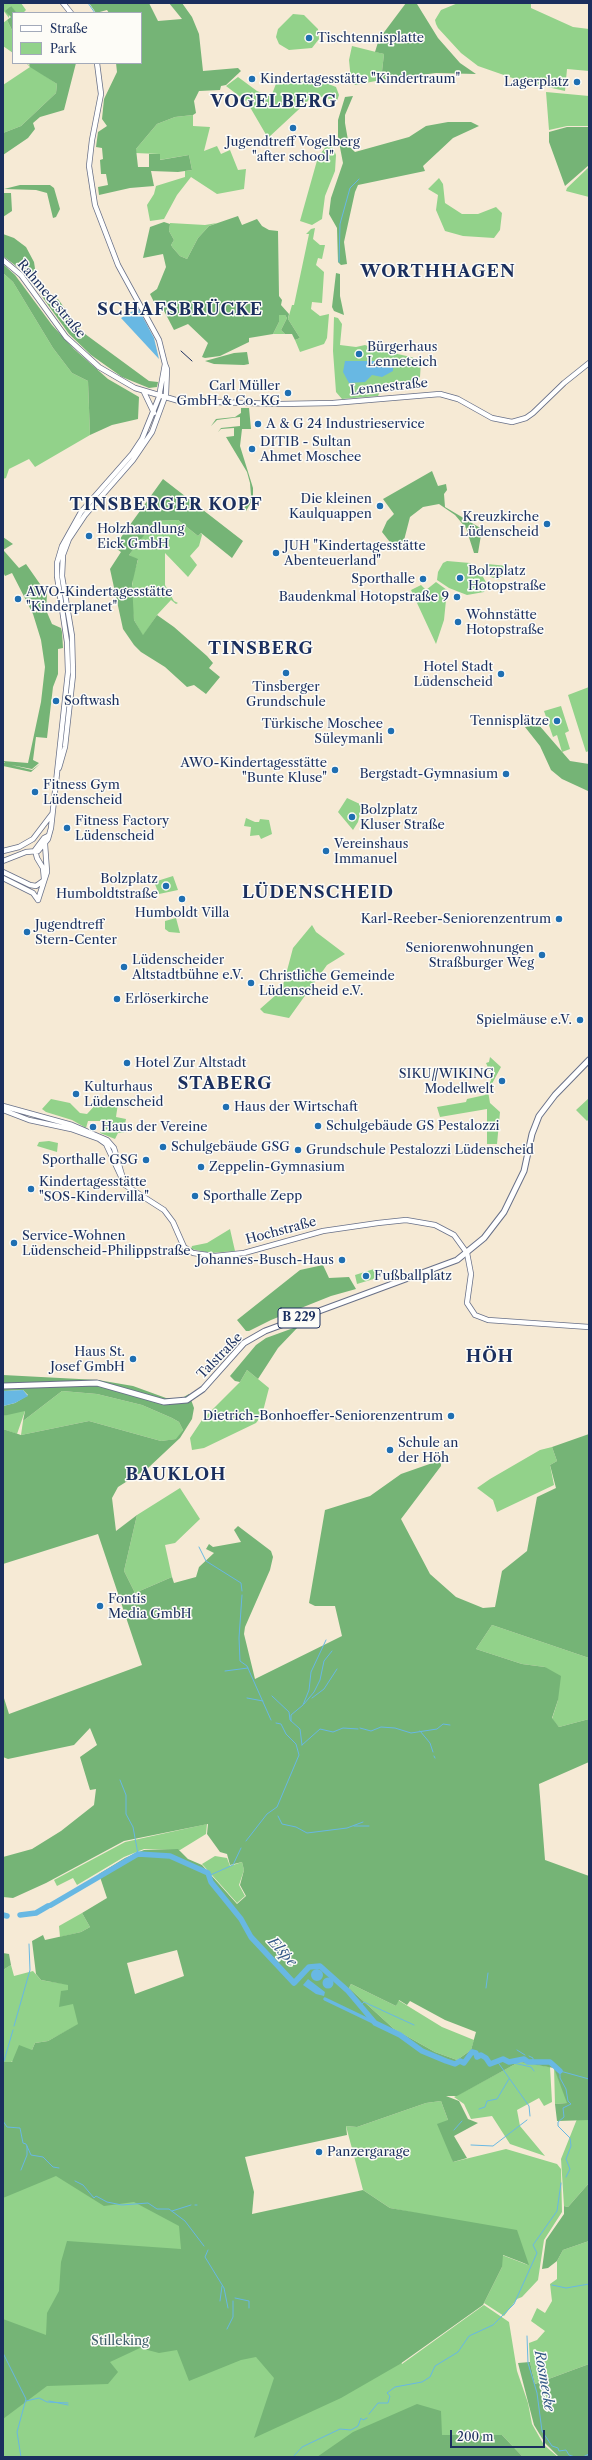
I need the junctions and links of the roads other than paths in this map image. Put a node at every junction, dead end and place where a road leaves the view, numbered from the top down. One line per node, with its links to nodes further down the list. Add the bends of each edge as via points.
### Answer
1 (63, 3): 2 (main road)
2 (70, 12)
3 (97, 64): 7 (main road, via 101,94 89,166 95,205 118,265 159,340 167,375)
4 (3, 260): 6 (main road, Rahmedestraße, via 21,275 54,323 77,348 110,375)
5 (589, 363): 7 (main road, Lennestraße, via 533,413 509,422 492,418 458,399 440,394 346,403 288,404 188,402)
6 (144, 392): 7 (main road, Rahmedestraße); 8 (main road)
7 (162, 398): 8 (main road); 9 (main road, via 155,427)
8 (154, 413): 9 (main road)
9 (144, 441): 10 (main road, via 77,522 67,544 61,562 61,592)
10 (68, 628): 11 (main road); 12 (main road)
11 (68, 672): 12 (main road); 13 (main road)
12 (73, 675): 13 (main road, via 63,761)
13 (58, 769): 14 (main road)
14 (53, 813): 15 (main road); 17 (main road, via 33,839 19,847)
15 (48, 836): 16 (main road); 18 (main road, via 37,846)
16 (45, 844): 18 (main road); 22 (main road, via 47,872)
17 (3, 850)
18 (35, 853): 19 (main road, via 26,852); 22 (main road, via 43,868)
19 (3, 861)
20 (3, 872): 22 (main road, via 32,886 40,884)
21 (3, 878): 24 (main road)
22 (44, 879): 23 (main road)
23 (40, 890): 24 (main road); 24 (main road, via 38,900)
24 (33, 893)
25 (589, 1060): 29 (main road, B 229, via 542,1111 533,1130 524,1171 513,1197 488,1233)
26 (3, 1106): 28 (main road, via 72,1125 104,1138 113,1146)
27 (3, 1110): 28 (main road, via 99,1139 109,1149)
28 (120, 1171): 29 (main road, Hochstraße, via 123,1181 130,1190 164,1210 184,1247 198,1255 238,1254 334,1229 406,1220 444,1229 457,1239)
29 (467, 1253): 30 (main road, via 471,1274 468,1306 478,1317); 31 (main road, Talstraße / B 229, via 445,1265 265,1331 244,1343 203,1389 187,1400 164,1402 97,1383)
30 (589, 1327)
31 (3, 1386)

